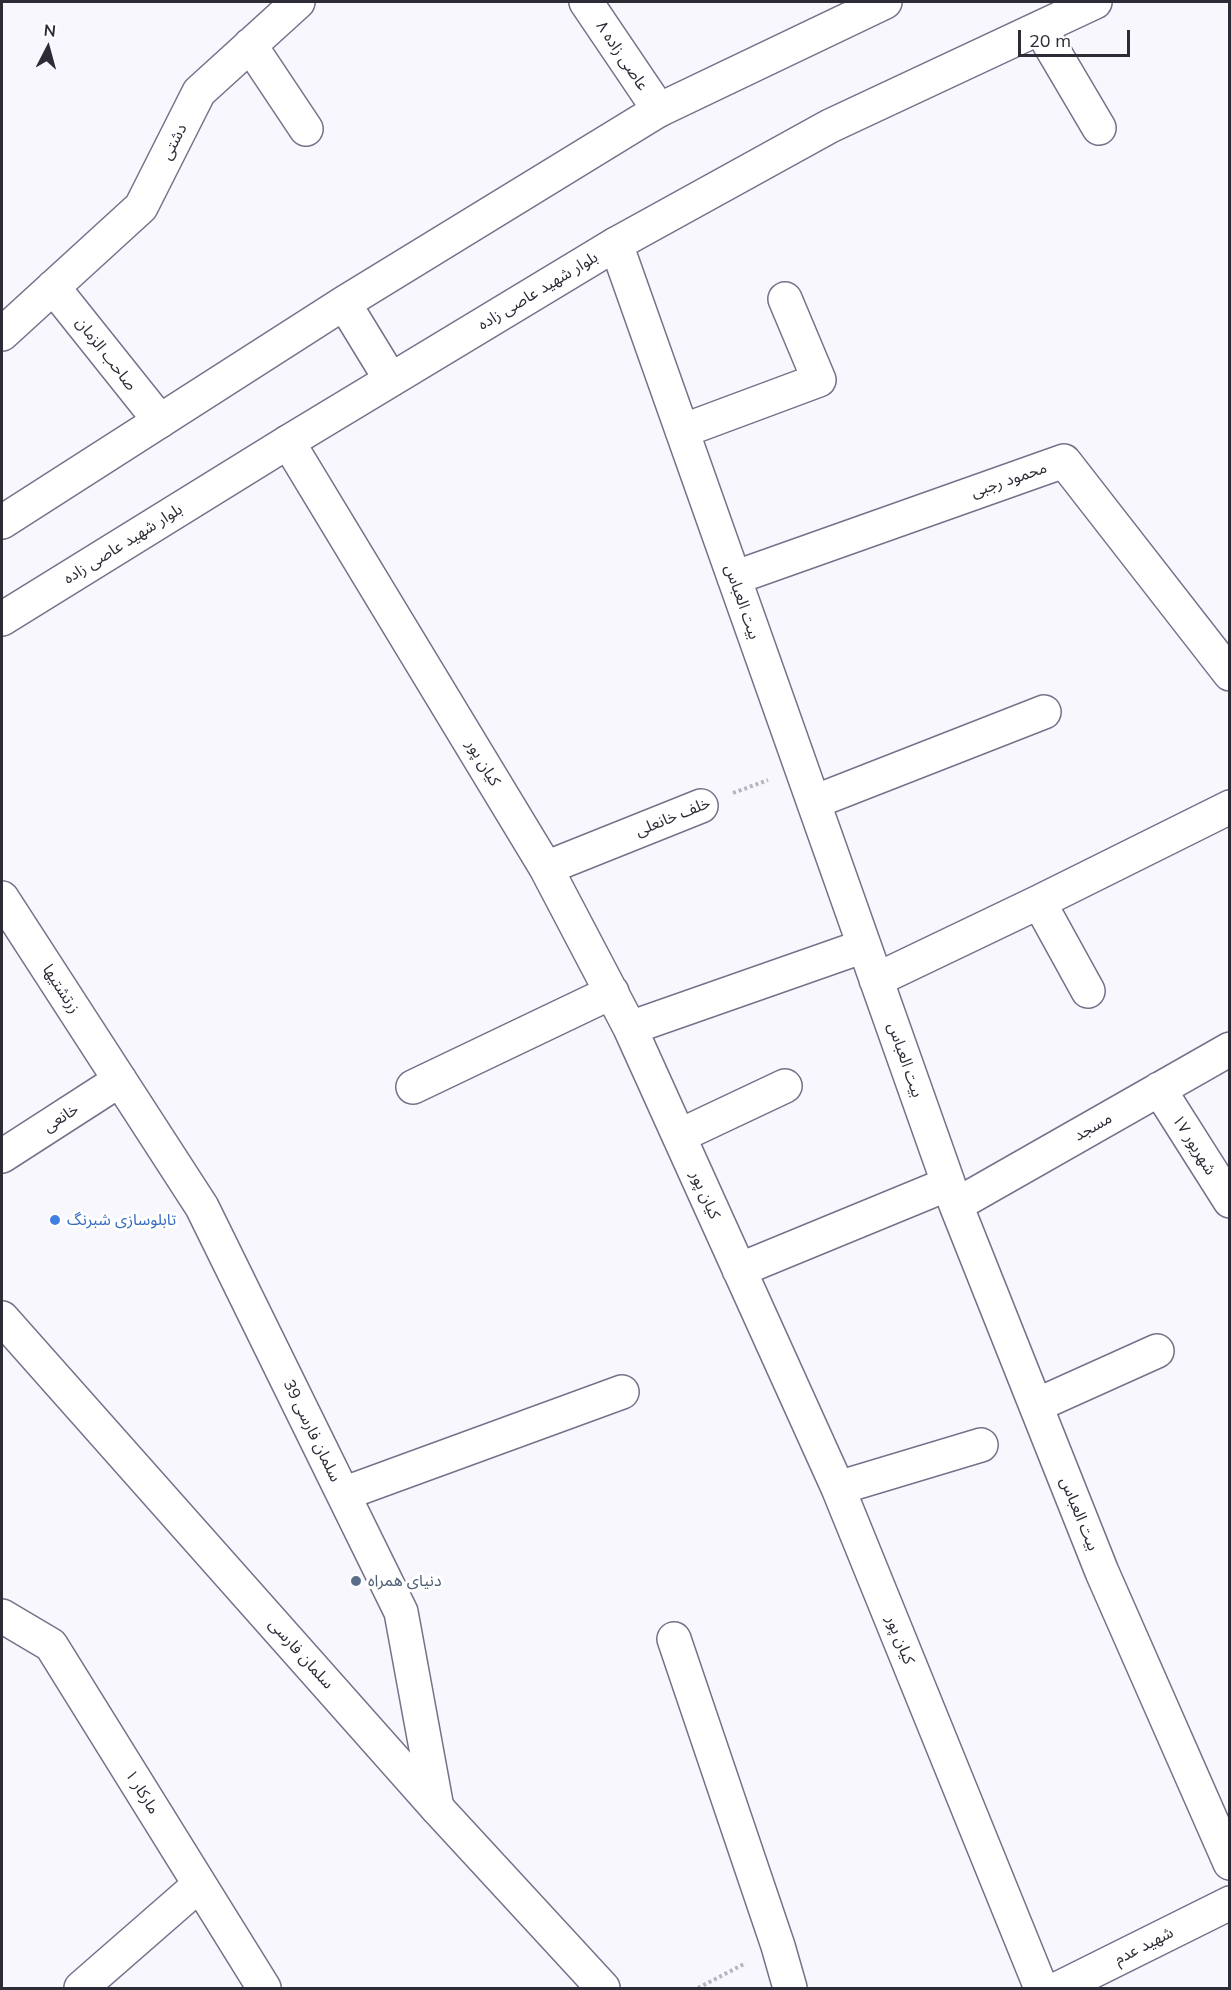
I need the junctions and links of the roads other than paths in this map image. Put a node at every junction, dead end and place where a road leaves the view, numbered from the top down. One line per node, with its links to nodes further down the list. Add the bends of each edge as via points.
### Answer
1 (298, 2): 6 (street, دشتی)
2 (586, 2): 7 (street, عاصی زاده ۸)
3 (885, 2): 7 (street)
4 (1095, 2): 5 (street, بلوار شهید عاصی زاده)
5 (1040, 28): 8 (street); 10 (street, بلوار شهید عاصی زاده, via 830,126)
6 (250, 45): 9 (street); 11 (street, دشتی, via 199,92 141,207)
7 (659, 110): 13 (street)
8 (1100, 128)
9 (306, 129)
10 (616, 244): 15 (street, بلوار شهید عاصی زاده); 17 (street, بیت العباس)
11 (53, 286): 14 (street, دشتی); 16 (street, صاحب الزمان)
12 (785, 299): 17 (street, via 819,380)
13 (344, 303): 15 (street); 16 (street)
14 (2, 334)
15 (391, 380): 18 (street, بلوار شهید عاصی زاده)
16 (160, 421): 19 (street)
17 (682, 431): 20 (street, بیت العباس)
18 (288, 442): 21 (street, بلوار شهید عاصی زاده); 27 (street, کیان پور)
19 (2, 521)
20 (734, 578): 22 (street, محمود رجبی, via 1064,461); 24 (street, بیت العباس)
21 (2, 619)
22 (1230, 674)
23 (1044, 712): 24 (street)
24 (814, 802): 30 (street, بیت العباس)
25 (701, 806): 27 (street, خلف خانعلی)
26 (1230, 807): 29 (street)
27 (546, 868): 33 (street, کیان پور)
28 (2, 898): 36 (street, زرتشتیها)
29 (1039, 902): 31 (street); 32 (street)
30 (864, 946): 31 (street, بیت العباس); 34 (street)
31 (876, 980): 42 (street, بیت العباس)
32 (1088, 991)
33 (612, 992): 34 (street, کیان پور); 38 (street)
34 (630, 1028): 40 (street, کیان پور)
35 (1230, 1049): 39 (street, مسجد)
36 (120, 1080): 41 (street, خانعی); 51 (street, سلمان فارسی 39, via 202,1207)
37 (785, 1086): 40 (street)
38 (413, 1087)
39 (1159, 1089): 42 (street, مسجد); 43 (street, ۱۷ شهریور)
40 (679, 1136): 44 (street, کیان پور)
41 (2, 1156)
42 (952, 1194): 44 (street, مسجد); 48 (street, بیت العباس)
43 (1230, 1201)
44 (739, 1270): 50 (street, کیان پور)
45 (2, 1318): 54 (street, سلمان فارسی)
46 (1157, 1351): 48 (street)
47 (622, 1392): 51 (street)
48 (1037, 1406): 55 (street, بیت العباس, via 1102,1572)
49 (981, 1445): 50 (street)
50 (838, 1488): 62 (street, کیان پور)
51 (343, 1494): 54 (street, سلمان فارسی 39, via 401,1612)
52 (2, 1616): 56 (street, مارکار ۱, via 51,1644)
53 (674, 1639): 61 (street)
54 (437, 1808): 60 (street, سلمان فارسی)
55 (1230, 1863)
56 (199, 1885): 58 (street); 59 (street, مارکار ۱)
57 (1230, 1903): 63 (street, شهید عدم)
58 (81, 1989)
59 (264, 1989)
60 (603, 1989)
61 (790, 1989)
62 (1041, 1989)
63 (1059, 1989)

